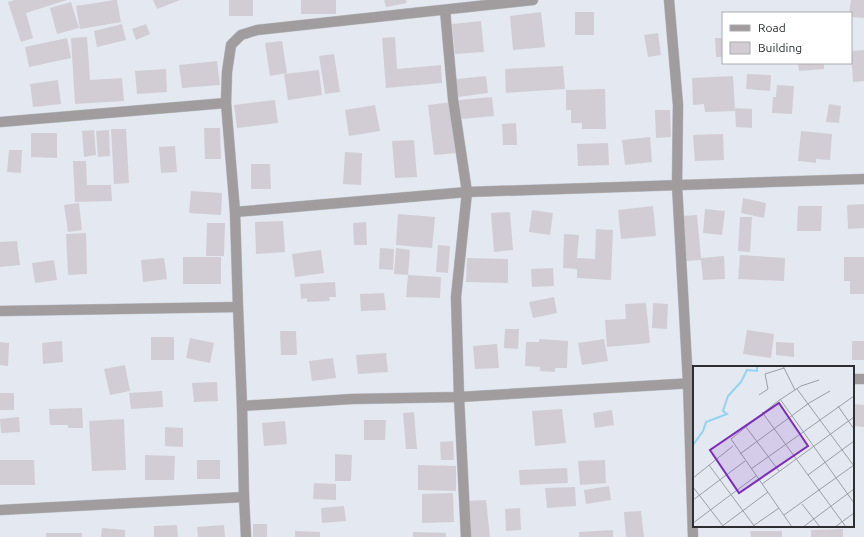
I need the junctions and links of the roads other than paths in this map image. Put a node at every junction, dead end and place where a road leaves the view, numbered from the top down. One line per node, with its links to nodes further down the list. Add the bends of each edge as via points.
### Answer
1 (533, 0): 3 (street)
2 (669, 0): 7 (street, via 678,105)
3 (446, 10): 4 (street, via 257,30 241,35 231,45); 8 (street, via 453,99)
4 (226, 103): 5 (street); 9 (street)
5 (0, 122)
6 (864, 179): 7 (street)
7 (677, 185): 8 (street); 12 (street)
8 (467, 192): 9 (street); 13 (street, via 456,297)
9 (235, 212): 10 (street)
10 (238, 307): 11 (street); 14 (street)
11 (0, 310)
12 (691, 383): 13 (street); 19 (street)
13 (459, 397): 14 (street, via 352,399); 18 (street)
14 (242, 406): 15 (street)
15 (244, 497): 16 (street); 17 (street)
16 (0, 510)
17 (246, 537)
18 (466, 537)
19 (693, 537)

